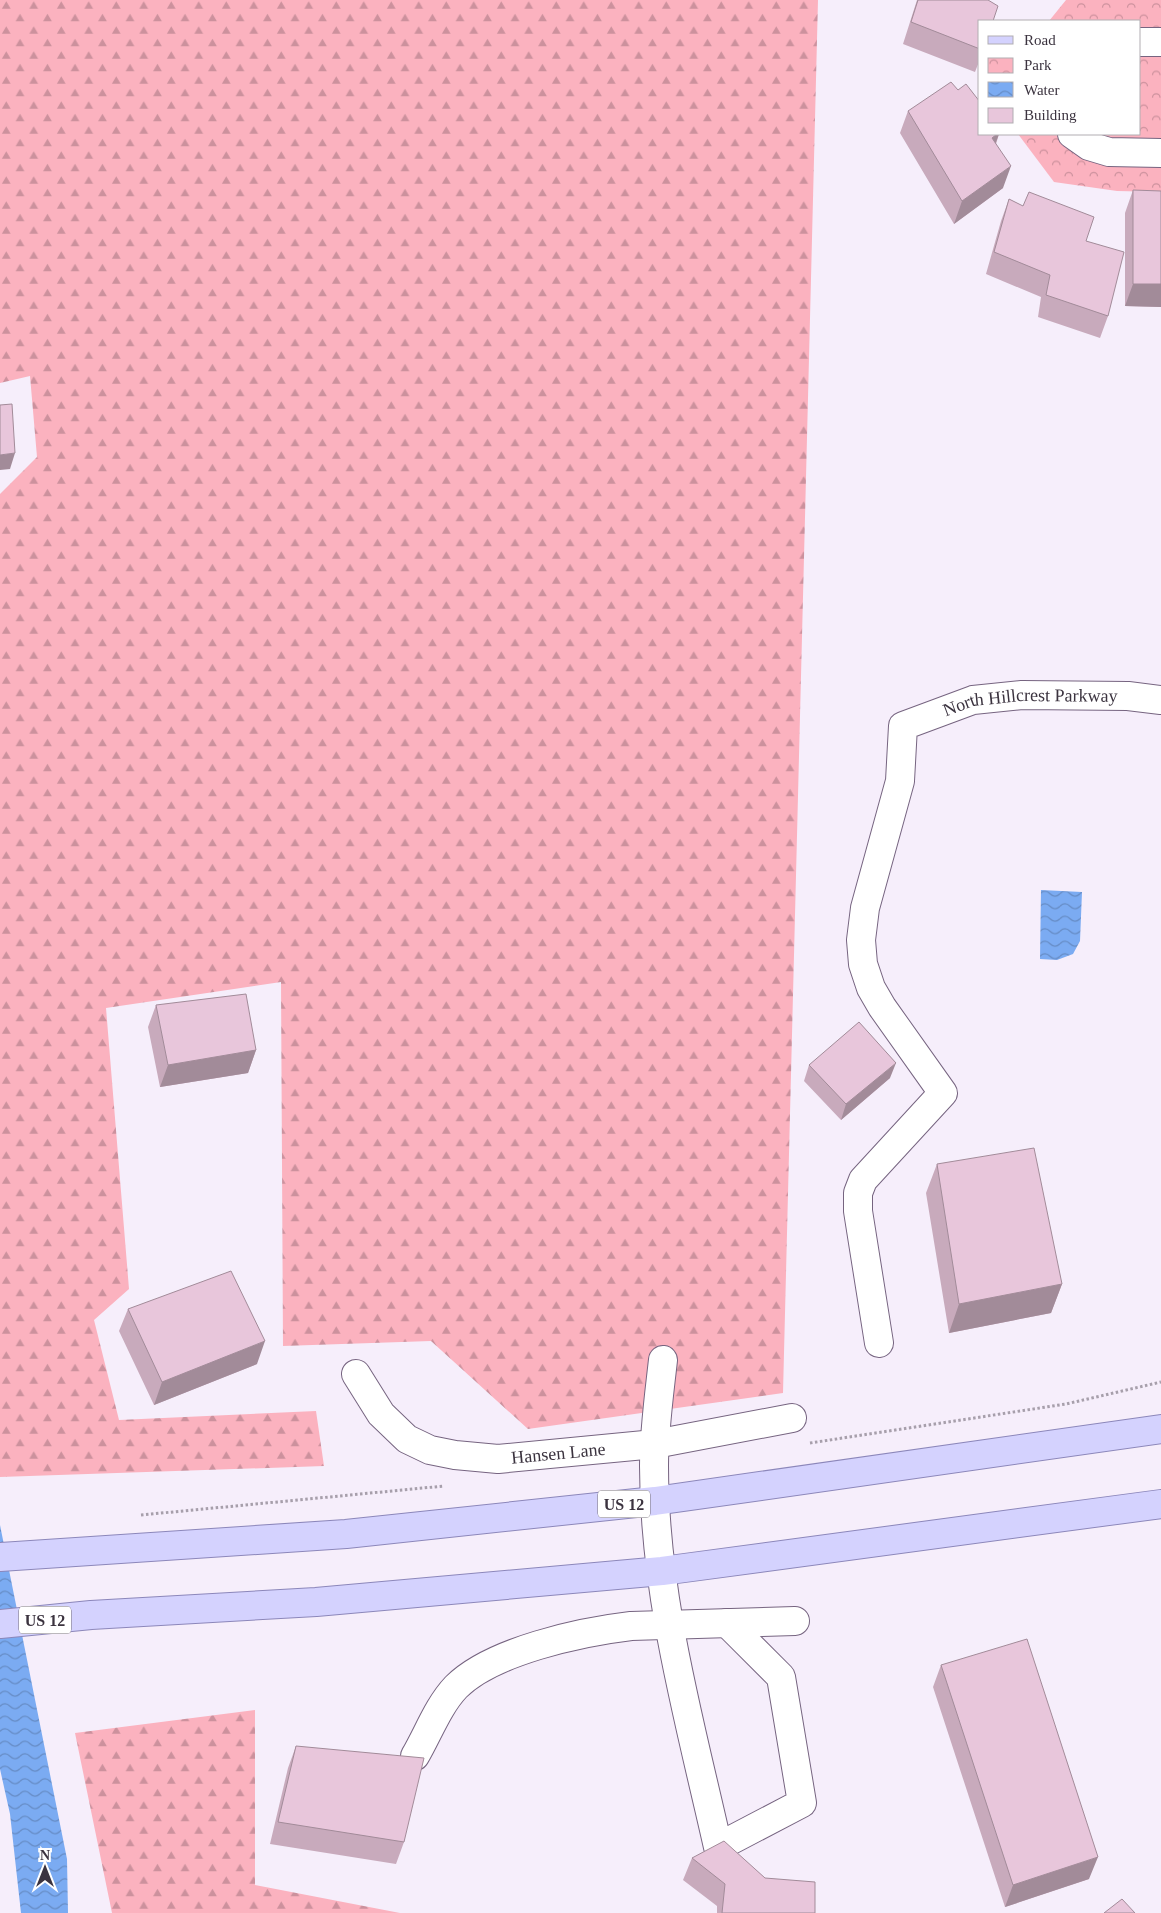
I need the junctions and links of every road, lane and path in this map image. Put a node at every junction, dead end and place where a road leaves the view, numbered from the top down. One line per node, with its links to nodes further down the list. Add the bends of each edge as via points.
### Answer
1 (1141, 42): 2 (street)
2 (1161, 42)
3 (1073, 135): 4 (street, via 1089,146 1109,152)
4 (1161, 153)
5 (1161, 700): 6 (street, North Hillcrest Parkway, via 1128,696 1022,695 973,700 903,726 900,781 866,908 861,940 863,964 882,1007 943,1093 863,1180 858,1193)
6 (879, 1343)
7 (663, 1360): 11 (street)
8 (356, 1374): 11 (street, Hansen Lane, via 381,1414 407,1439 438,1452 498,1458)
9 (792, 1418): 11 (street, Hansen Lane)
10 (1161, 1429): 12 (main road, US 12)
11 (654, 1444): 12 (street)
12 (655, 1501): 14 (main road, US 12, via 346,1534); 15 (street)
13 (1161, 1504): 15 (main road, US 12)
14 (0, 1557)
15 (662, 1571): 18 (main road, US 12 / US 12, via 316,1602 91,1615); 19 (street)
16 (795, 1621): 17 (street)
17 (727, 1623): 19 (street); 19 (street, via 781,1677 802,1803 718,1848)
18 (0, 1624)
19 (668, 1624): 20 (street, via 605,1629 528,1648 488,1664 456,1688)
20 (415, 1756)

